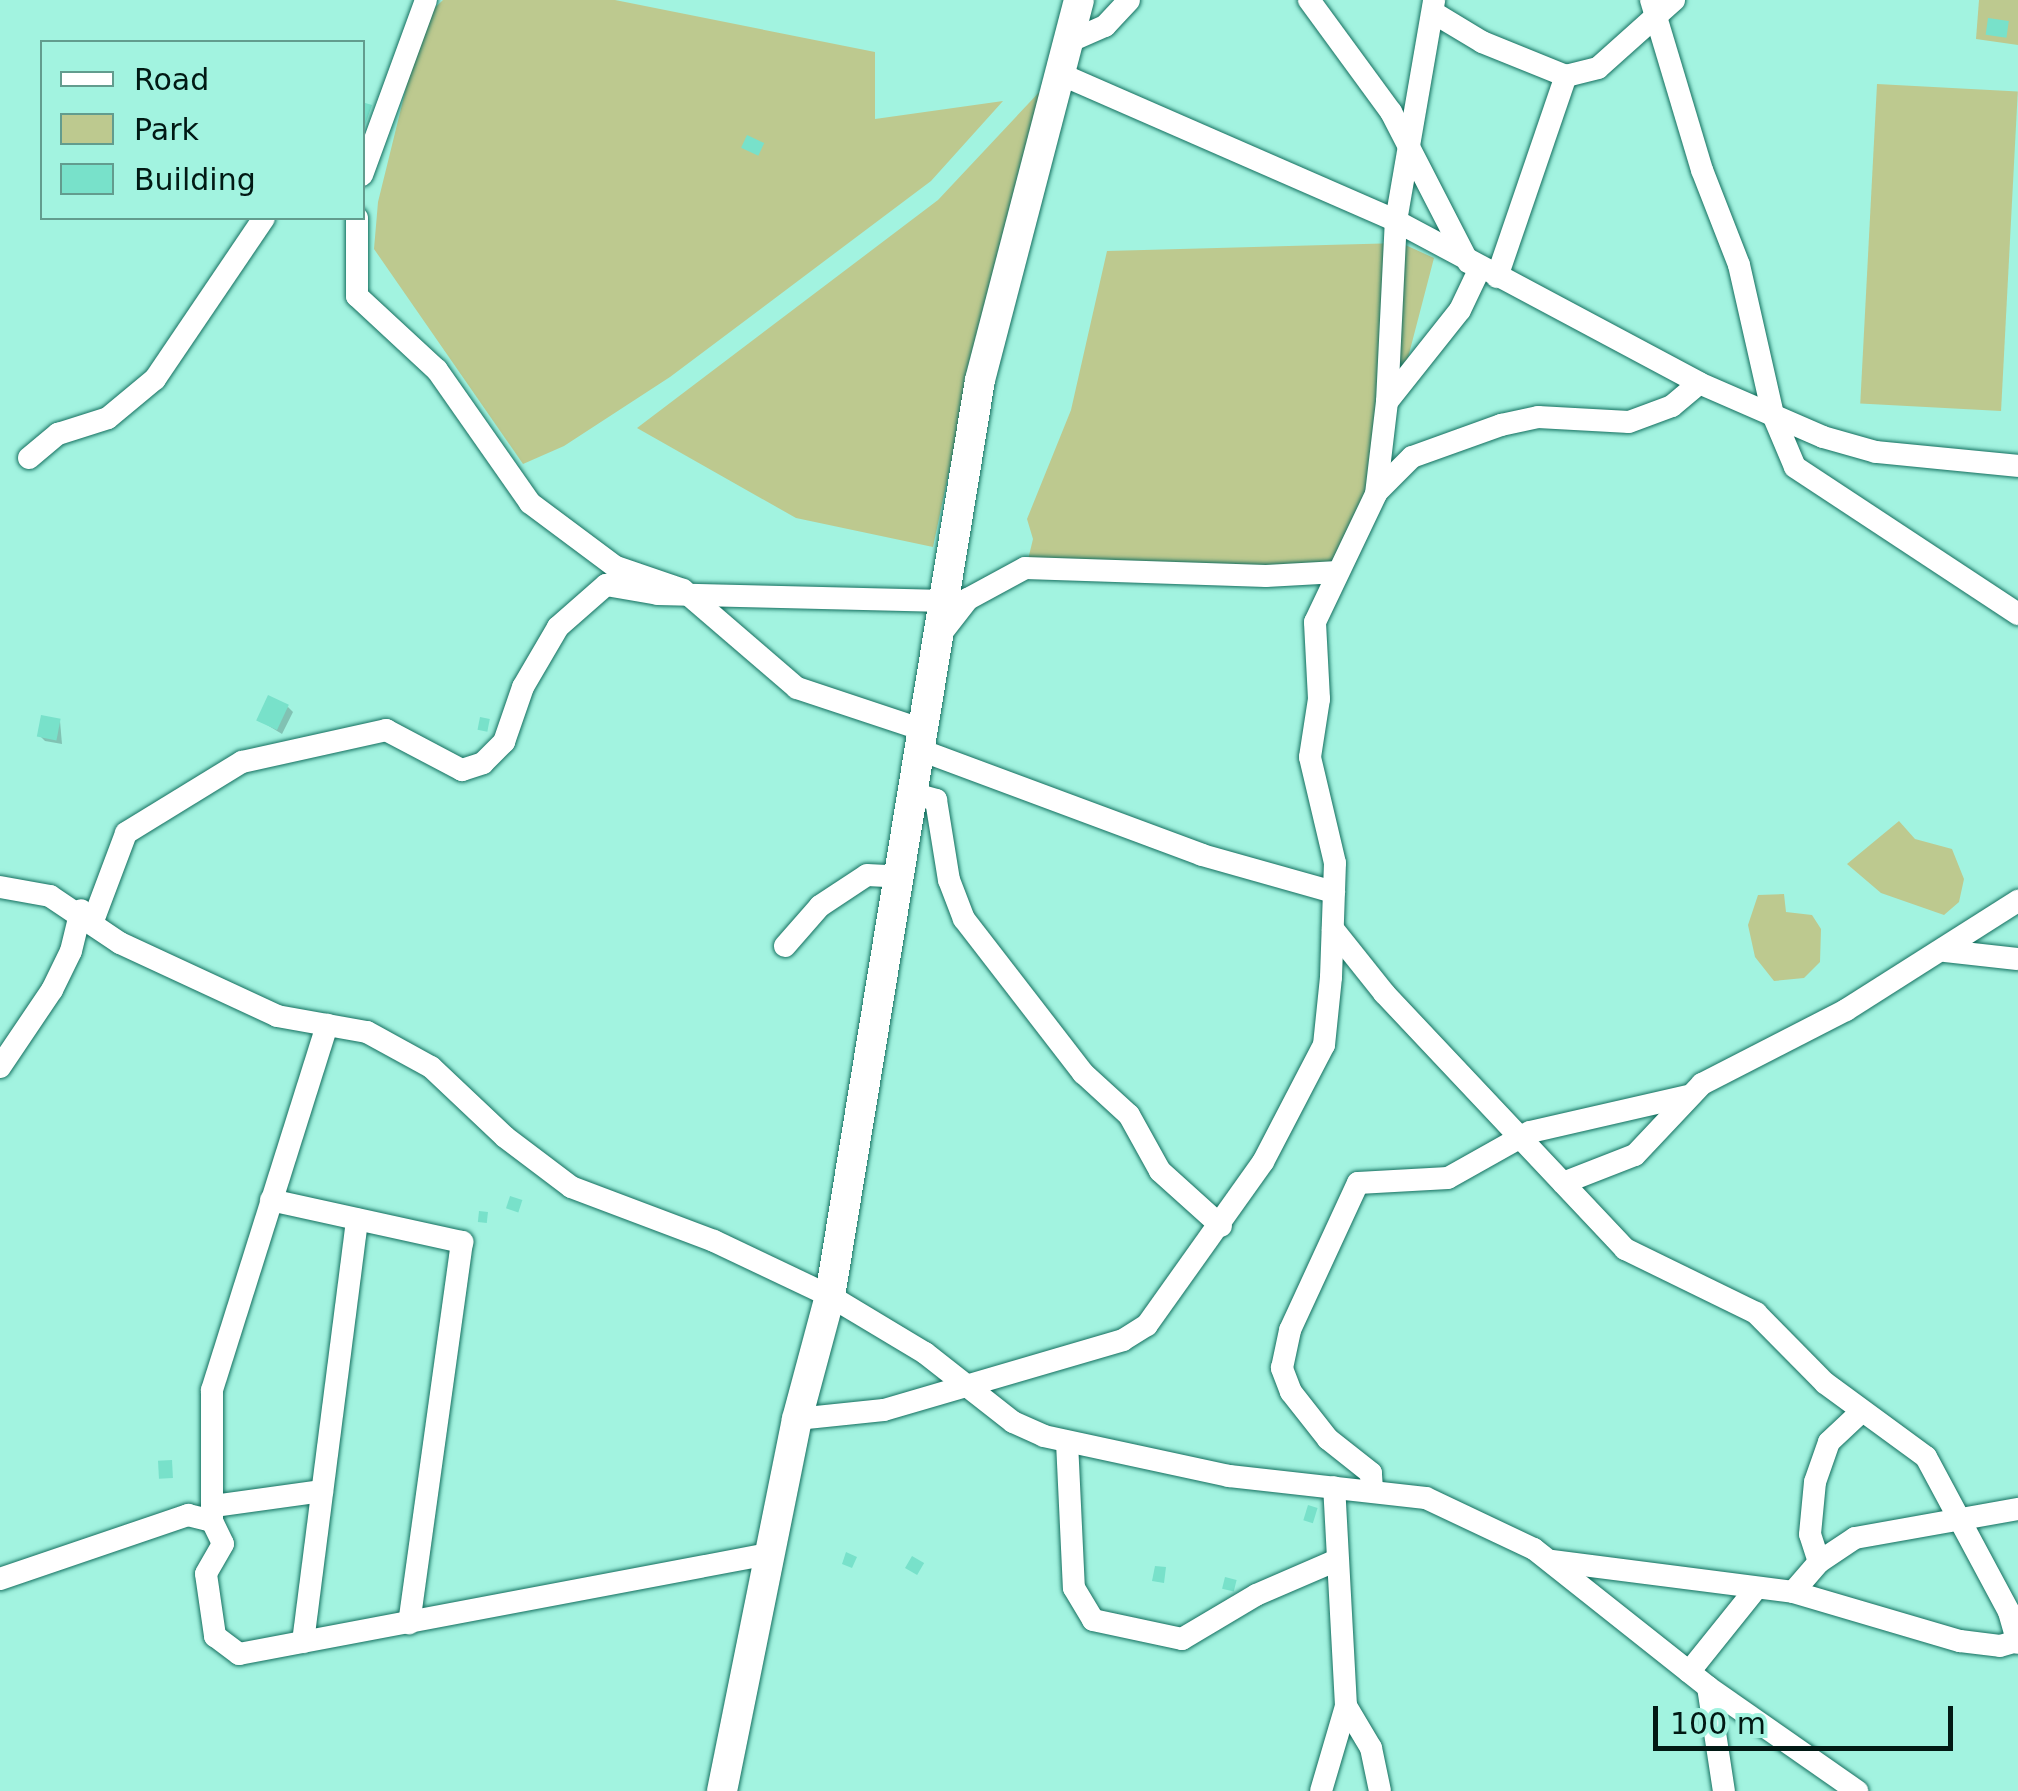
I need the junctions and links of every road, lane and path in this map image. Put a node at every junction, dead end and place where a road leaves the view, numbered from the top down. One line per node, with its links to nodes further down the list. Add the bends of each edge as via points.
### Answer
1 (426, 0): 10 (street)
2 (1079, 0): 7 (street)
3 (1129, 0): 7 (street, via 1104,26)
4 (1309, 0): 11 (street, via 1345,43)
5 (1661, 5): 9 (street, via 1598,68); 19 (street, via 1702,170 1739,265)
6 (1434, 6): 9 (street, via 1482,42); 11 (street)
7 (1066, 43): 8 (street)
8 (1058, 74): 15 (street); 25 (street, via 980,380)
9 (1566, 76): 16 (street)
10 (370, 132): 12 (street)
11 (1408, 146): 15 (street); 16 (street)
12 (365, 159)
13 (263, 220): 20 (street, via 156,379 108,418 58,434)
14 (356, 220): 24 (street, via 357,296 437,370 530,503 616,567)
15 (1396, 221): 16 (street); 18 (street)
16 (1482, 269): 17 (street); 18 (street, via 1460,310)
17 (1699, 383): 19 (street); 22 (street, via 1672,406 1628,422 1538,417 1428,450 1398,466)
18 (1387, 402): 22 (street)
19 (1773, 416): 21 (street, via 1876,452); 26 (street, via 1804,478)
20 (30, 458)
21 (2018, 466)
22 (1376, 494): 23 (street)
23 (1338, 572): 27 (street, via 1025,568 968,600); 32 (street, via 1315,622 1319,699 1310,757 1330,836)
24 (682, 590): 25 (street); 28 (street, via 797,688); 34 (street, via 658,594 606,585 558,626 523,688 504,742 483,762 462,770 386,730 242,762 166,803 126,833)
25 (945, 601): 27 (street)
26 (2018, 614)
27 (940, 635): 28 (street)
28 (925, 741): 29 (street); 32 (street, via 1202,855)
29 (914, 794): 30 (street); 46 (street, via 936,800 949,880 964,919 1083,1074 1129,1115 1160,1171)
30 (901, 876): 36 (street, via 866,876 820,906); 47 (street)
31 (0, 887): 34 (street, via 50,896)
32 (1334, 892): 35 (street)
33 (2018, 901): 37 (street)
34 (87, 916): 39 (street, via 120,943 186,976 277,1016); 40 (street, via 58,977)
35 (1333, 928): 42 (street); 46 (street, via 1324,1044)
36 (785, 946)
37 (1945, 951): 38 (street); 41 (street)
38 (2018, 959)
39 (328, 1025): 44 (street); 47 (street, via 367,1032 431,1066 526,1156 571,1187 714,1241)
40 (0, 1067)
41 (1687, 1096): 42 (street); 43 (street, via 1635,1155)
42 (1518, 1138): 43 (street); 53 (street, via 1448,1178 1358,1183 1290,1330 1282,1368 1291,1392 1328,1439 1370,1474)
43 (1563, 1183): 49 (street, via 1625,1249 1756,1313)
44 (271, 1200): 45 (street); 56 (street, via 212,1390)
45 (356, 1219): 54 (street); 65 (street, via 462,1242)
46 (1222, 1226): 48 (street, via 1147,1325 1085,1356)
47 (830, 1296): 48 (street); 50 (street)
48 (974, 1386): 50 (street, via 884,1410); 51 (street, via 1012,1422)
49 (1862, 1411): 57 (street, via 1926,1457); 61 (street, via 1830,1442 1815,1482 1810,1521)
50 (797, 1419): 58 (street)
51 (1067, 1442): 52 (street, via 1194,1470); 59 (street, via 1074,1588 1093,1620 1182,1639 1256,1595)
52 (1334, 1487): 53 (street); 59 (street)
53 (1372, 1490): 60 (street, via 1426,1498)
54 (322, 1491): 56 (street); 66 (street)
55 (2018, 1508): 57 (street)
56 (213, 1513): 62 (street, via 188,1515); 66 (street, via 223,1544 206,1574 215,1636 240,1654)
57 (1962, 1518): 61 (street, via 1855,1538); 67 (street)
58 (768, 1554): 65 (street); 71 (street)
59 (1337, 1560): 70 (street)
60 (1552, 1560): 63 (street, via 1639,1567 1704,1585); 68 (street)
61 (1819, 1562): 64 (street)
62 (0, 1580)
63 (1756, 1590): 64 (street); 68 (street)
64 (1793, 1592): 67 (street, via 1960,1641)
65 (409, 1623): 66 (street)
66 (302, 1642)
67 (2017, 1642)
68 (1689, 1672): 69 (street)
69 (1708, 1687): 74 (street); 75 (street)
70 (1346, 1706): 72 (street); 73 (street, via 1371,1748)
71 (722, 1791)
72 (1321, 1791)
73 (1380, 1791)
74 (1724, 1791)
75 (1857, 1791)

